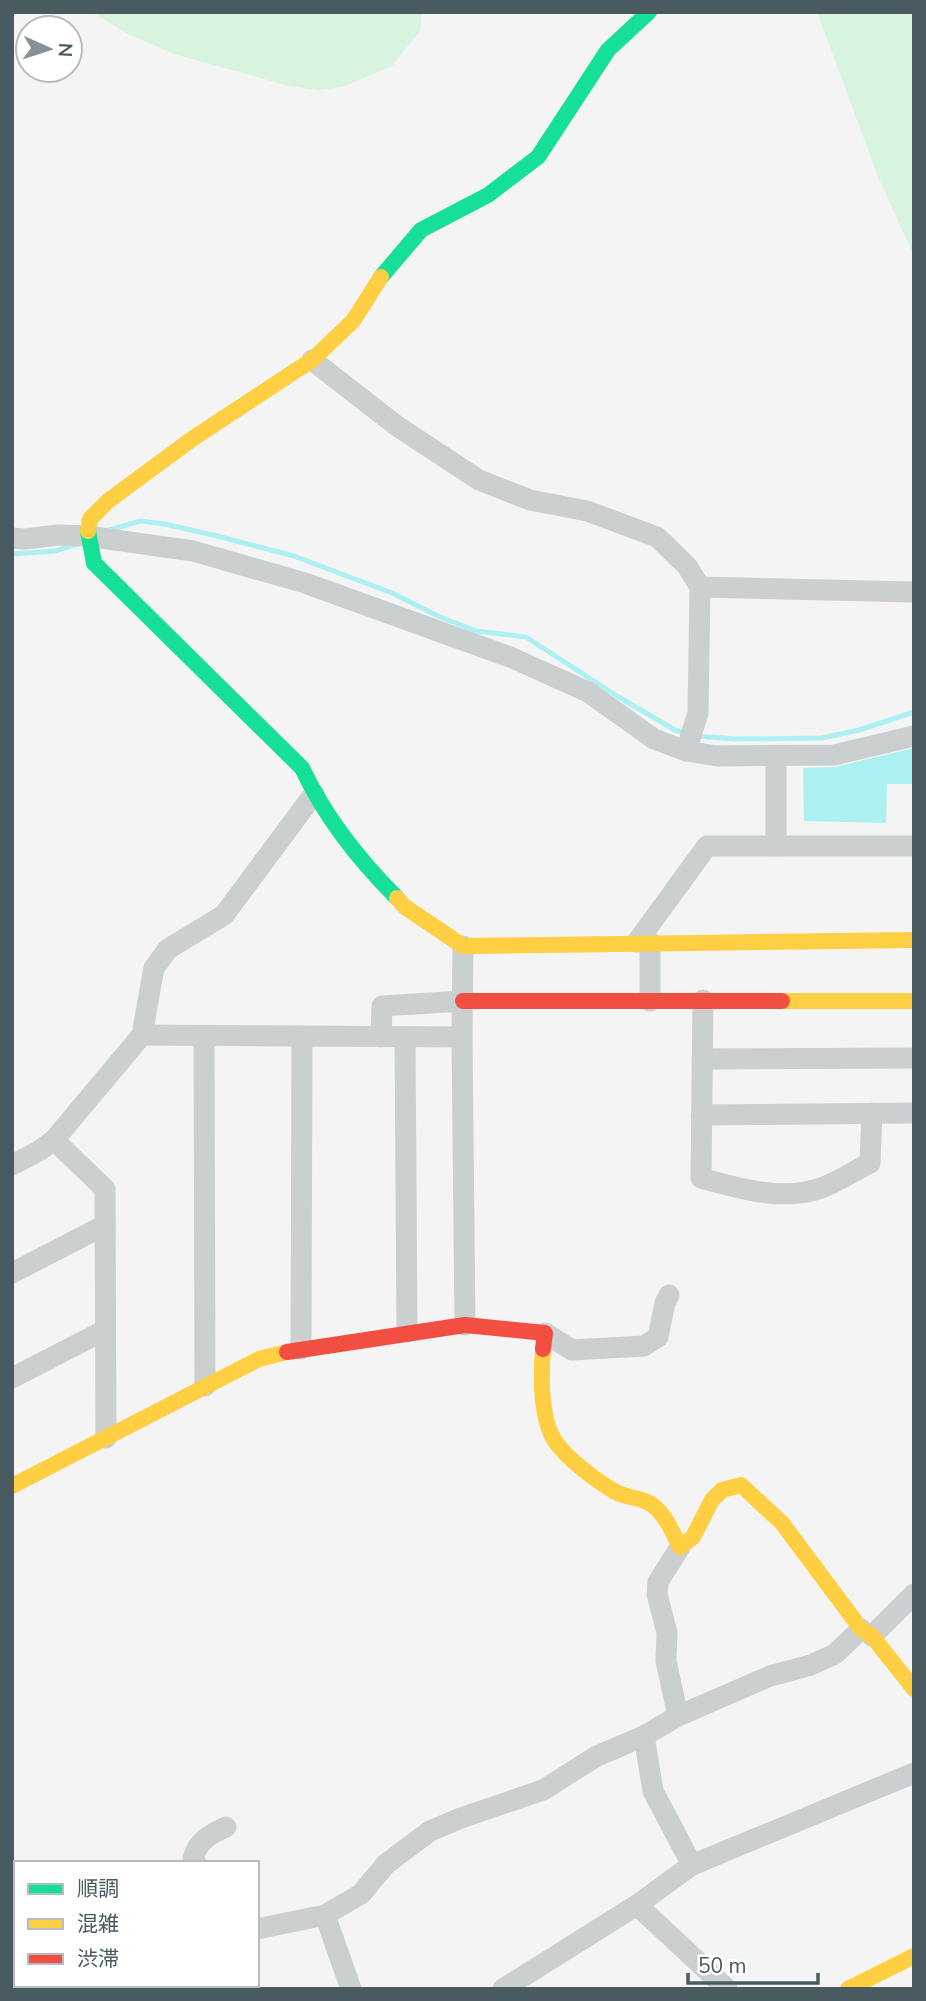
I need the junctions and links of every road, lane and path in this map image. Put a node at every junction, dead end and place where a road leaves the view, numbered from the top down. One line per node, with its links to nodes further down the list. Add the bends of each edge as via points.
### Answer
1 (649, 12): 2 (street, via 608,50 538,157 488,195 421,230 386,270 354,321)
2 (312, 360): 3 (street, via 108,501 90,519); 5 (street, via 397,426 479,480 657,537 687,566)
3 (87, 537): 4 (street); 8 (street, via 194,551 305,583 510,657 588,692 654,739); 10 (street, via 94,563 302,768)
4 (12, 538)
5 (700, 587): 6 (street); 8 (street, via 698,713)
6 (914, 592)
7 (914, 736): 9 (street, via 834,755)
8 (686, 751): 9 (street)
9 (776, 756): 11 (street)
10 (314, 794): 15 (street, via 363,864 405,907); 20 (street, via 224,915 167,949 154,968)
11 (776, 846): 12 (street); 14 (street, via 707,846)
12 (914, 846)
13 (914, 940): 14 (street)
14 (643, 942): 15 (street); 19 (street)
15 (463, 946): 18 (street)
16 (703, 1000): 17 (street); 19 (street); 27 (street)
17 (914, 1000)
18 (463, 1001): 19 (street); 23 (street, via 383,1006); 25 (street)
19 (650, 1001)
20 (142, 1035): 22 (street); 31 (street)
21 (302, 1036): 22 (street); 23 (street); 40 (street)
22 (204, 1037): 42 (street)
23 (381, 1037): 24 (street)
24 (405, 1037): 25 (street); 38 (street)
25 (462, 1037): 36 (street)
26 (914, 1058): 27 (street)
27 (702, 1059): 30 (street)
28 (872, 1113): 29 (street); 30 (street); 30 (street, via 870,1163 821,1188 796,1194 760,1193 701,1178)
29 (914, 1113)
30 (701, 1115)
31 (54, 1140): 32 (street); 33 (street, via 105,1189)
32 (12, 1165)
33 (105, 1225): 34 (street); 37 (street)
34 (12, 1273)
35 (669, 1295): 39 (street, via 657,1337 643,1346 572,1350)
36 (465, 1325): 38 (street); 39 (street)
37 (105, 1330): 41 (street); 43 (street)
38 (407, 1332): 40 (street)
39 (545, 1333): 45 (street, via 543,1387 547,1429 555,1442 617,1493 657,1508)
40 (301, 1349): 42 (street, via 259,1359)
41 (12, 1378)
42 (205, 1386): 43 (street)
43 (106, 1438): 44 (street)
44 (12, 1486)
45 (680, 1547): 47 (street, via 693,1537 712,1500 722,1490 741,1485 782,1523); 49 (street, via 658,1582 657,1594)
46 (914, 1594): 47 (street)
47 (867, 1632): 48 (street); 49 (street, via 811,1665 770,1676)
48 (914, 1689)
49 (678, 1716): 50 (street)
50 (643, 1736): 54 (street, via 653,1790); 56 (street, via 597,1756 543,1790 430,1831 386,1864 361,1894)
51 (914, 1773): 54 (street)
52 (226, 1827): 53 (street, via 208,1835 195,1850)
53 (195, 1861)
54 (692, 1865): 55 (street)
55 (637, 1905): 60 (street); 61 (street)
56 (325, 1915): 57 (street); 59 (street)
57 (259, 1929)
58 (914, 1956): 62 (street)
59 (351, 1989)
60 (503, 1989)
61 (727, 1989)
62 (848, 1989)

